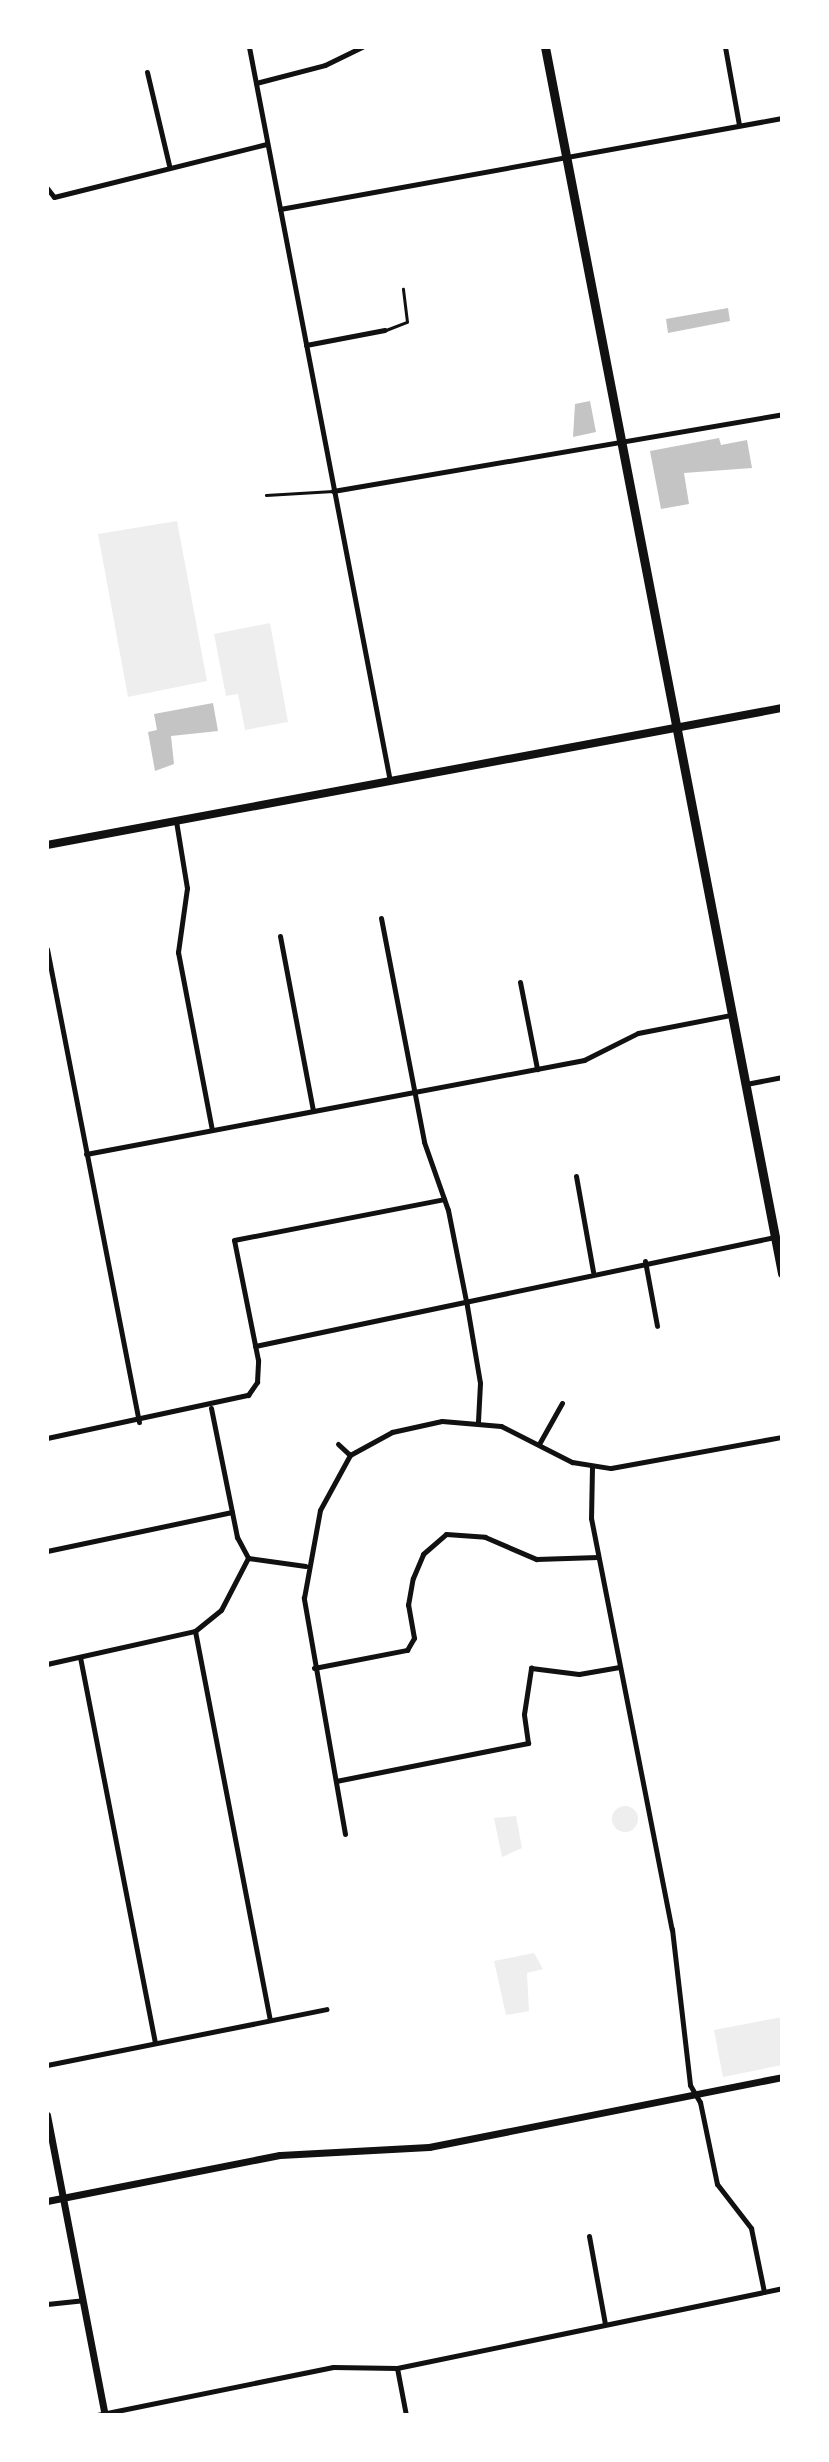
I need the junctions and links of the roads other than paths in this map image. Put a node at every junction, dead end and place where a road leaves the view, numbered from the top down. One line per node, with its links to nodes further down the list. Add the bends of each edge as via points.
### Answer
1 (249, 47): 6 (street)
2 (362, 47): 6 (street, via 313,69)
3 (545, 47): 10 (main road)
4 (724, 47): 8 (street)
5 (147, 72): 11 (street)
6 (256, 83): 9 (street)
7 (782, 118): 8 (street)
8 (739, 125): 10 (street)
9 (267, 144): 11 (street); 13 (street)
10 (566, 156): 13 (street); 18 (main road)
11 (169, 165): 12 (street, via 54,197)
12 (47, 188)
13 (279, 209): 16 (street)
14 (403, 289): 15 (lane, via 407,322)
15 (384, 330): 16 (street)
16 (306, 345): 19 (street)
17 (782, 414): 18 (street)
18 (621, 444): 19 (street); 22 (main road)
19 (333, 491): 20 (lane); 23 (street)
20 (266, 495)
21 (782, 708): 22 (main road)
22 (675, 727): 23 (main road); 30 (main road)
23 (390, 781): 24 (main road)
24 (176, 821): 25 (main road); 36 (street, via 187,888 178,952)
25 (47, 845)
26 (380, 918): 34 (street)
27 (280, 936): 35 (street)
28 (47, 950): 37 (street)
29 (520, 982): 31 (street)
30 (731, 1015): 31 (street, via 638,1033 596,1058); 33 (main road)
31 (537, 1069): 34 (street)
32 (782, 1077): 33 (street)
33 (746, 1084): 40 (main road)
34 (414, 1092): 35 (street); 39 (street)
35 (313, 1111): 36 (street)
36 (212, 1130): 37 (street)
37 (86, 1154): 49 (street)
38 (576, 1176): 42 (street)
39 (444, 1199): 44 (street); 46 (street, via 234,1240)
40 (775, 1237): 41 (street); 43 (main road)
41 (645, 1261): 42 (street); 45 (street)
42 (593, 1271): 44 (street)
43 (782, 1273)
44 (467, 1306): 46 (street); 50 (street, via 480,1383)
45 (657, 1326)
46 (255, 1346): 48 (street, via 259,1372 252,1391)
47 (562, 1403): 54 (street)
48 (211, 1408): 49 (street); 57 (street)
49 (139, 1422): 52 (street)
50 (478, 1422): 54 (street); 55 (street, via 391,1432)
51 (782, 1437): 56 (street, via 621,1468)
52 (47, 1438)
53 (338, 1444): 55 (street)
54 (539, 1444): 56 (street)
55 (350, 1455): 61 (street, via 320,1510)
56 (592, 1466): 59 (street, via 588,1496)
57 (232, 1513): 58 (street); 60 (street)
58 (47, 1551)
59 (598, 1557): 65 (street); 66 (street, via 536,1559 485,1537 446,1534 422,1554 413,1578 408,1605 414,1639 407,1650)
60 (248, 1558): 61 (street); 62 (street, via 221,1610)
61 (305, 1566): 66 (street, via 304,1620)
62 (195, 1631): 63 (street); 70 (street)
63 (80, 1657): 64 (street); 71 (street)
64 (47, 1664)
65 (619, 1667): 67 (street, via 579,1674 531,1668 524,1714 528,1743); 74 (street, via 672,1928 681,2037)
66 (314, 1668): 67 (street)
67 (336, 1781): 68 (street)
68 (345, 1834)
69 (326, 2009): 70 (street)
70 (270, 2020): 71 (street)
71 (155, 2043): 72 (street)
72 (47, 2065)
73 (782, 2077): 74 (street)
74 (695, 2094): 76 (street, via 429,2147 280,2155); 80 (street, via 714,2175 751,2228)
75 (47, 2115): 76 (street)
76 (63, 2198): 77 (street); 81 (street)
77 (47, 2201)
78 (589, 2236): 83 (street)
79 (782, 2288): 80 (street)
80 (764, 2291): 83 (street)
81 (83, 2300): 82 (street); 85 (street)
82 (47, 2304)
83 (606, 2325): 84 (street)
84 (397, 2368): 85 (street, via 333,2367); 86 (street)
85 (102, 2414)
86 (406, 2415)

